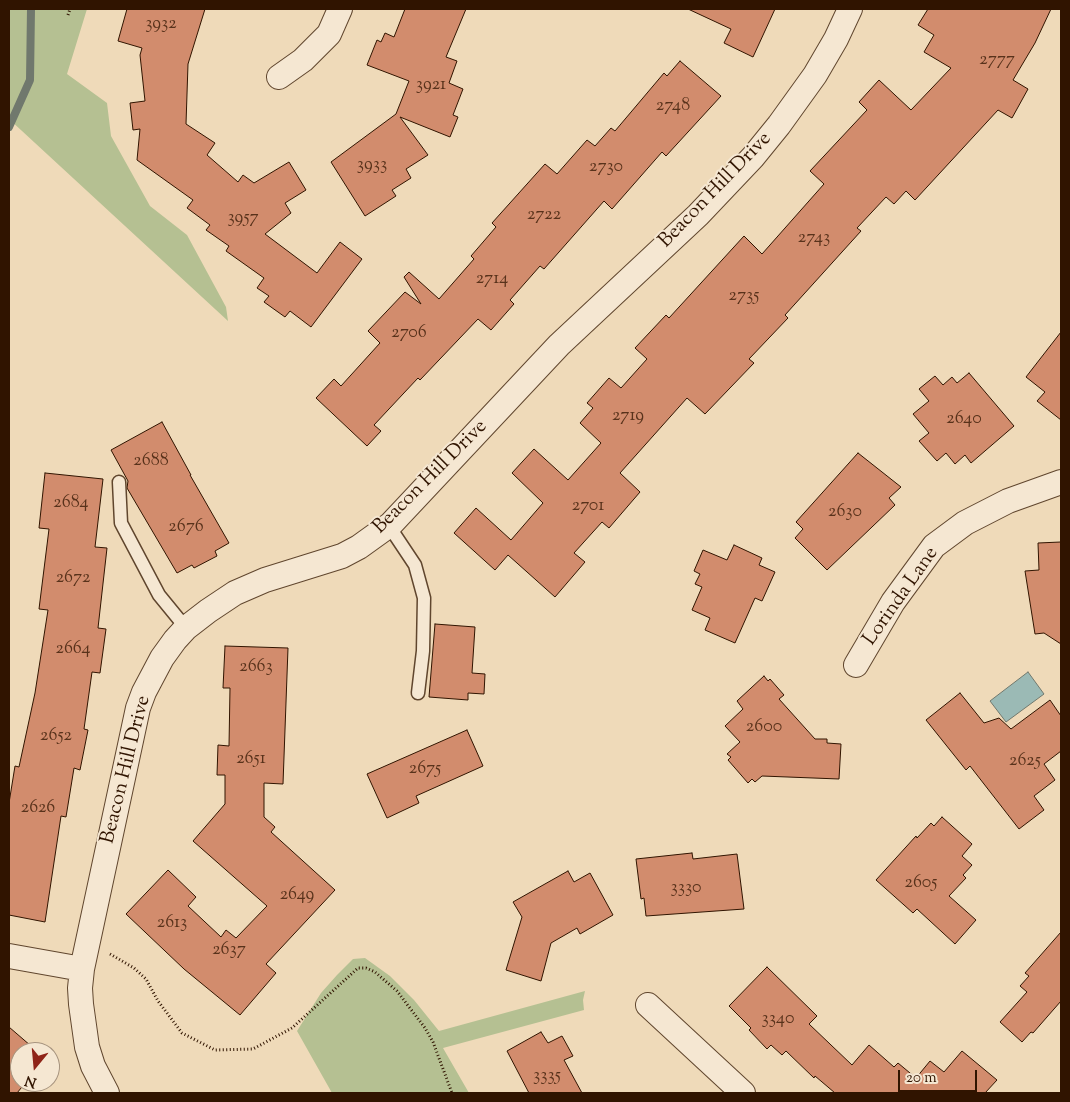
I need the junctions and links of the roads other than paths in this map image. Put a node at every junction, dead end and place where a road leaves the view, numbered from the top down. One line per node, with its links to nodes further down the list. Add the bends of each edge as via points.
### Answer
1 (340, 9): 3 (street, via 329,34 303,60)
2 (850, 9): 6 (street, Beacon Hill Drive, via 815,74 748,163 677,235 559,345)
3 (279, 77)
4 (119, 482): 7 (lane, via 121,523 159,595)
5 (1061, 482): 8 (street, Lorinda Lane, via 1008,501 965,523 934,546 893,602)
6 (389, 526): 7 (street, Beacon Hill Drive, via 342,556 247,587); 9 (lane, via 415,565 424,598)
7 (186, 628): 11 (street, Beacon Hill Drive, via 162,658 138,708)
8 (856, 665)
9 (418, 693)
10 (9, 956): 11 (street)
11 (82, 969): 13 (street, Beacon Hill Drive, via 81,1004 87,1047)
12 (648, 1005): 14 (street)
13 (107, 1093)
14 (743, 1093)

